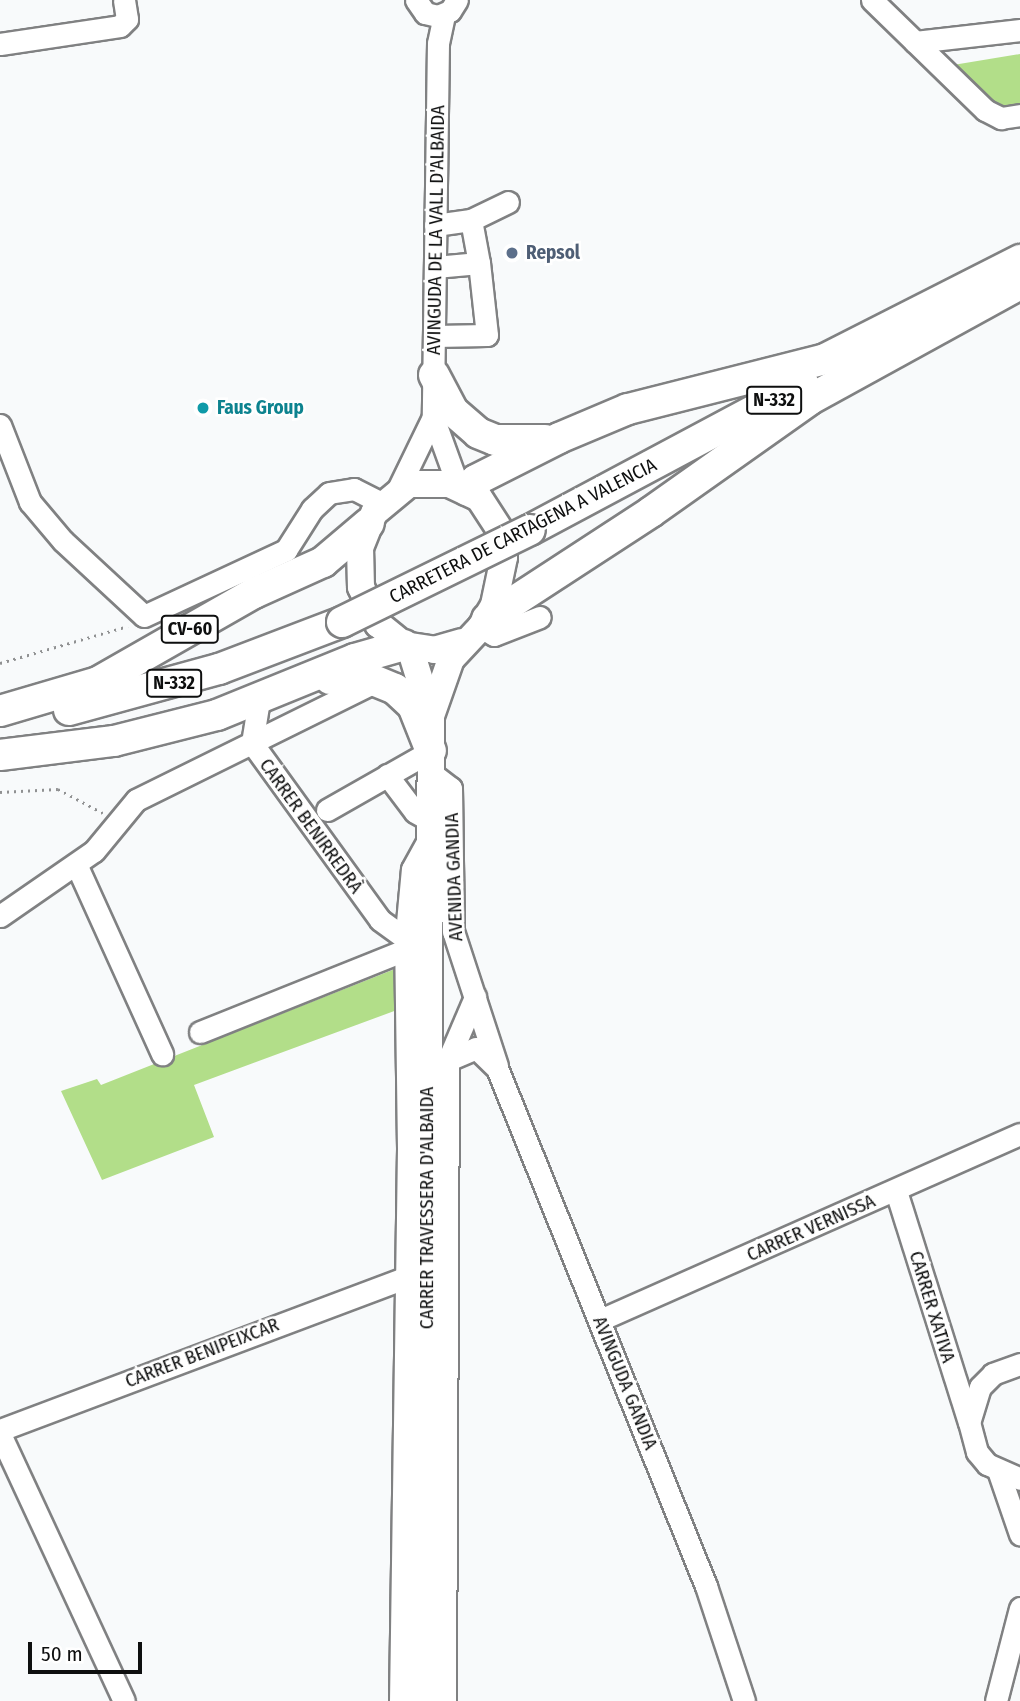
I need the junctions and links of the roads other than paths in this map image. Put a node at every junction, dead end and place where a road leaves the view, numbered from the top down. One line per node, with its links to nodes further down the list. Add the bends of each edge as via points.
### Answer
1 (872, 0): 5 (street)
2 (898, 0): 5 (street)
3 (436, 7): 13 (street, AVINGUDA DE LA VALL D'ALBAIDA)
4 (126, 9): 7 (street, via 120,26)
5 (897, 22): 9 (street)
6 (1020, 30): 9 (street)
7 (0, 44)
8 (1020, 44): 9 (street)
9 (922, 49): 10 (street, via 985,110 1001,118)
10 (1020, 115)
11 (508, 202): 12 (street)
12 (471, 220): 13 (street); 15 (street)
13 (435, 225): 16 (street, AVINGUDA DE LA VALL D'ALBAIDA)
14 (1020, 260): 23 (highway, via 825,359 628,409)
15 (479, 263): 16 (street); 19 (street, via 487,335)
16 (435, 267): 19 (street, AVINGUDA DE LA VALL D'ALBAIDA)
17 (1020, 271): 33 (highway, CARRETERA DE CARTAGENA A VALENCIA / N-332, bridge, via 530,530 342,622 152,689)
18 (1020, 284): 27 (highway, via 809,400)
19 (435, 336): 20 (street, AVINGUDA DE LA VALL D'ALBAIDA)
20 (434, 375): 21 (street, AVINGUDA DE LA VALL D'ALBAIDA); 23 (highway, via 453,411 478,433 506,441)
21 (433, 417): 24 (street, AVINGUDA DE LA VALL D'ALBAIDA); 25 (street, AVINGUDA DE LA VALL D'ALBAIDA)
22 (0, 425): 25 (street, via 30,502 63,541 145,616 286,550 312,509 329,493 354,489)
23 (559, 438): 24 (highway)
24 (463, 488): 25 (main road, via 434,481); 27 (main road, via 487,507 502,542 501,584)
25 (382, 505): 28 (main road, via 360,547 361,587 378,624); 31 (highway, CV-60, via 323,562 254,593 109,677 63,696)
26 (540, 617): 27 (street, via 494,635)
27 (477, 629): 28 (main road, via 434,650); 32 (main road, CARRER TRAVESSERA D'ALBAIDA, via 451,659)
28 (407, 647): 30 (highway, via 355,659); 32 (main road, CARRER TRAVESSERA D'ALBAIDA)
29 (371, 684): 34 (street)
30 (271, 696): 34 (street); 35 (highway, via 114,741); 36 (highway, via 356,673 382,680 413,706)
31 (0, 711)
32 (431, 716): 36 (main road, CARRER TRAVESSERA D'ALBAIDA)
33 (0, 723)
34 (252, 743): 40 (street, via 135,800 99,846); 42 (street, CARRER BENIRREDRÀ, via 371,908)
35 (0, 755)
36 (431, 762): 37 (street); 39 (main road, CARRER TRAVESSERA D'ALBAIDA); 44 (street, AVENIDA GANDIA, via 451,788 453,931)
37 (387, 775): 38 (street); 39 (street)
38 (327, 810)
39 (431, 829): 42 (street, via 412,869); 43 (main road, CARRER TRAVESSERA D'ALBAIDA)
40 (76, 864): 41 (street); 47 (street)
41 (0, 916)
42 (406, 944): 45 (street); 46 (street)
43 (429, 987): 45 (street); 63 (main road, CARRER TRAVESSERA D'ALBAIDA)
44 (475, 997): 48 (street); 49 (street, AVENIDA GANDIA)
45 (406, 1016): 52 (street)
46 (200, 1032)
47 (162, 1054)
48 (448, 1060): 49 (street, via 476,1048); 64 (street)
49 (497, 1068): 53 (street, AVINGUDA GANDIA)
50 (1020, 1134): 51 (street, CARRER VERNISSA)
51 (895, 1191): 53 (street, CARRER VERNISSA); 55 (street, CARRER XATIVA)
52 (404, 1278): 56 (street, CARRER BENIPEIXCAR); 62 (street)
53 (600, 1320): 65 (street, AVINGUDA GANDIA, via 706,1586)
54 (1020, 1364): 55 (street, via 993,1374 980,1387)
55 (969, 1423): 57 (street, CARRER XATIVA, via 977,1452)
56 (0, 1432): 61 (street)
57 (1010, 1476): 58 (street)
58 (1020, 1534)
59 (1020, 1608): 60 (street)
60 (1018, 1628): 66 (street)
61 (124, 1701)
62 (400, 1701)
63 (424, 1701)
64 (445, 1701)
65 (744, 1701)
66 (996, 1701)

